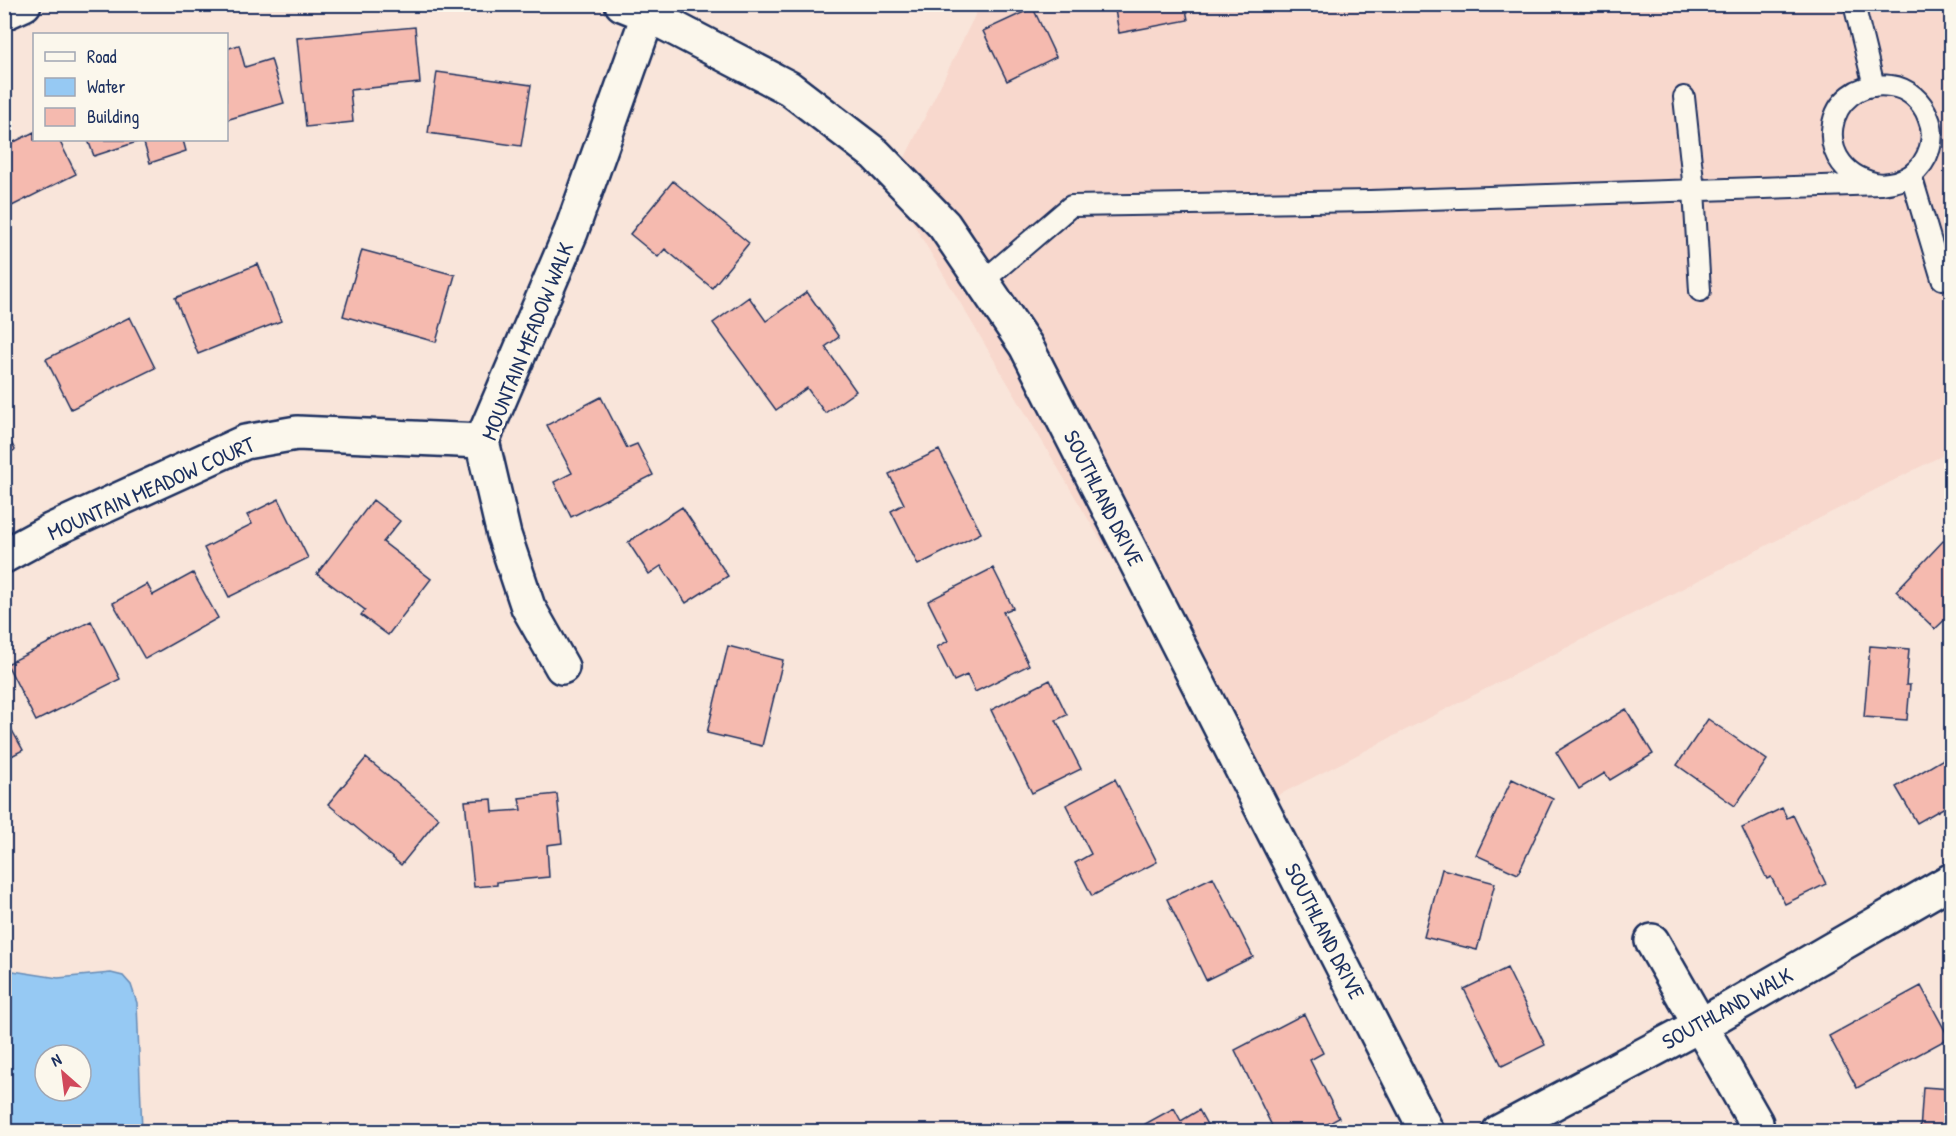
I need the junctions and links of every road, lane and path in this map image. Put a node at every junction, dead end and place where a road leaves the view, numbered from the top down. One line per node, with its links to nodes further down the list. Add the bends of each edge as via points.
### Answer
1 (24, 4): 4 (street)
2 (1854, 4): 5 (lane)
3 (640, 8): 11 (street, SOUTHLAND DRIVE, via 789,88 875,154 944,225); 13 (street, MOUNTAIN MEADOW WALK, via 571,232)
4 (4, 13)
5 (1874, 86): 7 (lane, via 1897,87 1911,94 1929,119 1929,150); 8 (lane, via 1852,94 1841,105 1831,134 1841,164 1852,175)
6 (1684, 97): 9 (lane)
7 (1911, 175): 8 (lane); 10 (lane)
8 (1881, 184): 9 (lane)
9 (1694, 190): 11 (lane, via 1071,206); 12 (lane)
10 (1942, 279)
11 (982, 282): 20 (street, SOUTHLAND DRIVE, via 1026,346)
12 (1701, 291)
13 (482, 441): 14 (street, MOUNTAIN MEADOW COURT, via 297,433 245,442); 15 (street, MOUNTAIN MEADOW WALK, via 504,535 528,607)
14 (4, 556)
15 (562, 667)
16 (1952, 880): 18 (street, SOUTHLAND WALK)
17 (1652, 941): 18 (street)
18 (1699, 1025): 19 (street); 21 (street, SOUTHLAND WALK)
19 (1756, 1123)
20 (1427, 1131)
21 (1499, 1131)

